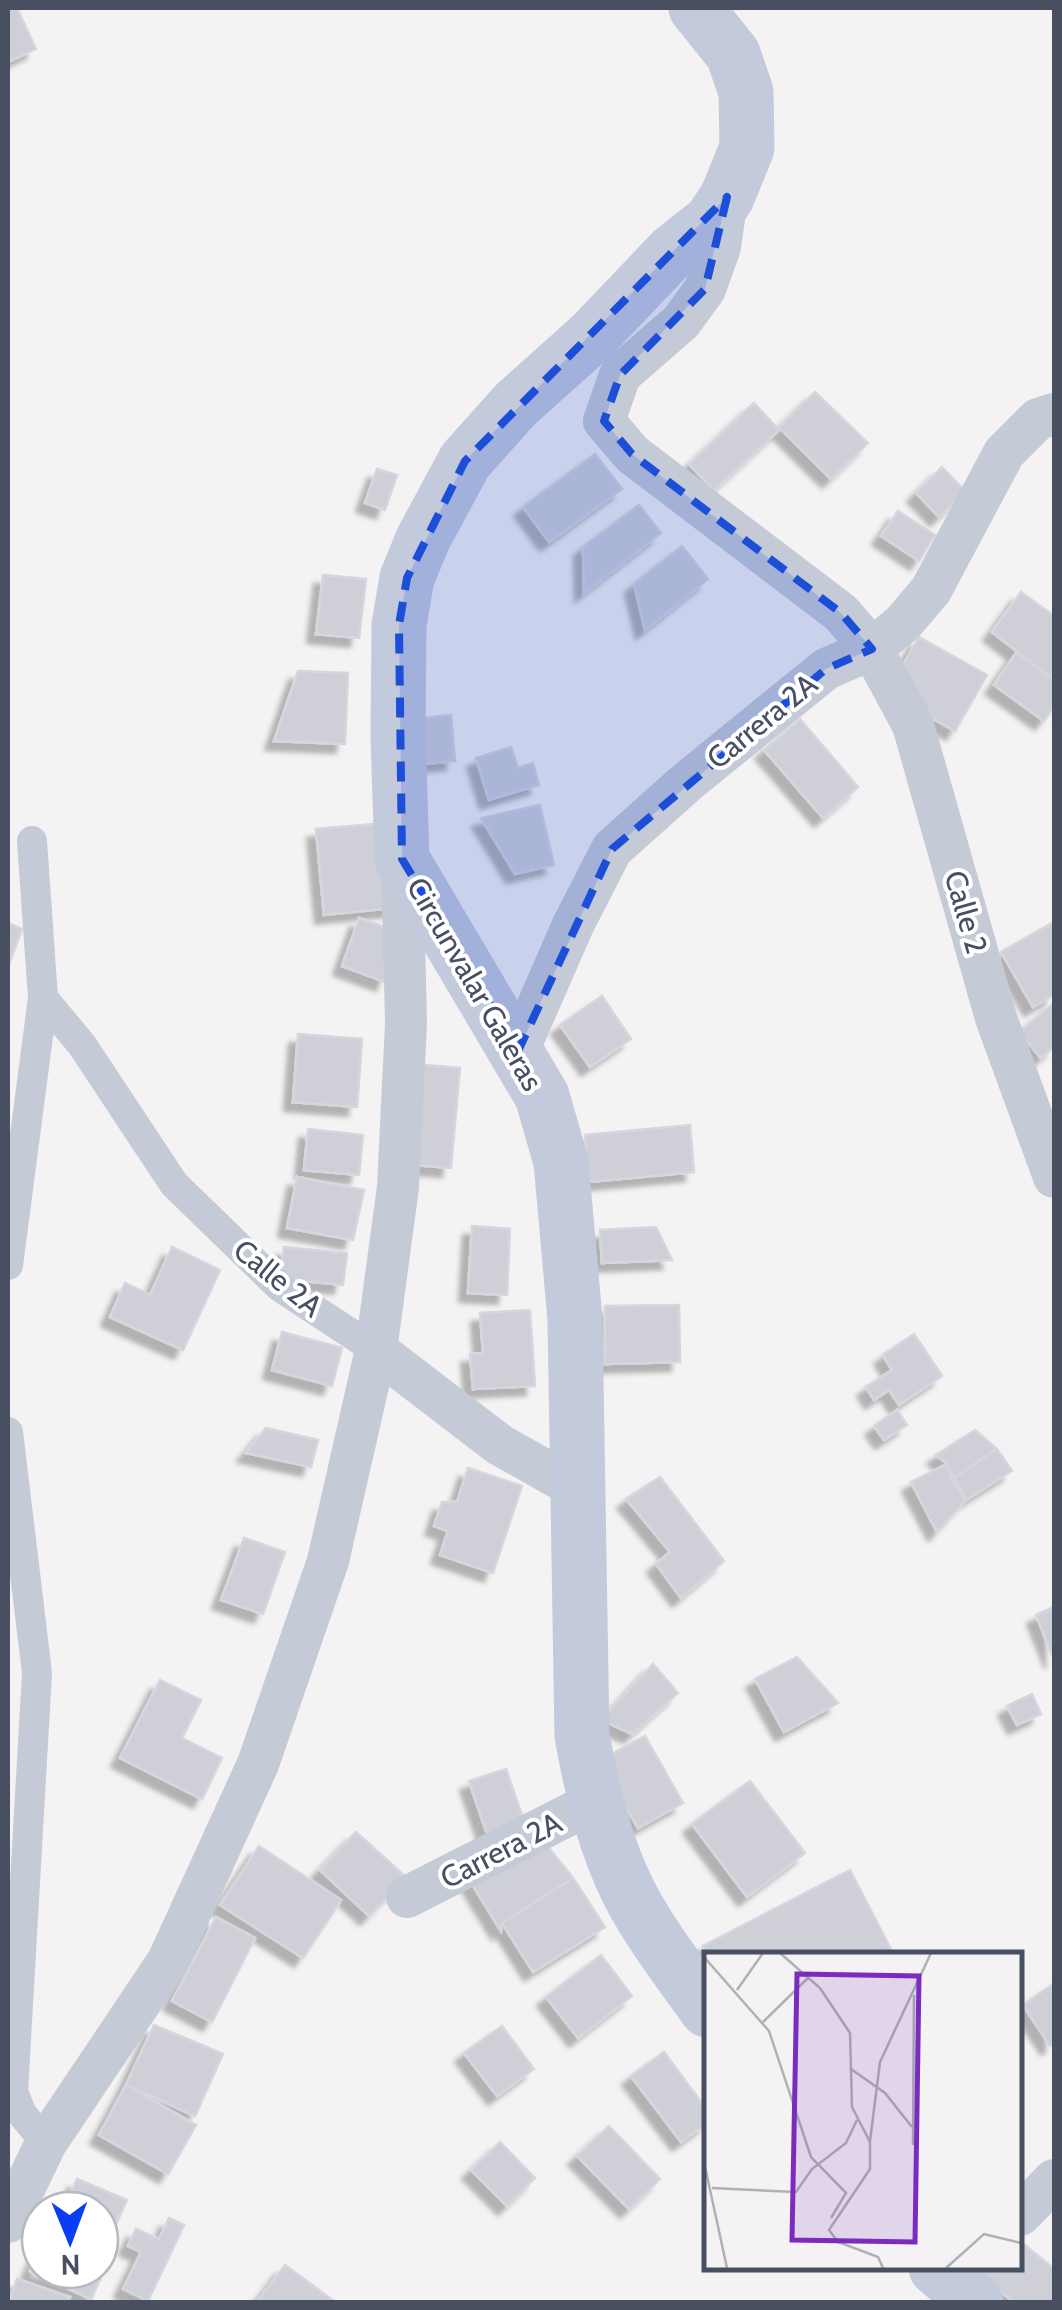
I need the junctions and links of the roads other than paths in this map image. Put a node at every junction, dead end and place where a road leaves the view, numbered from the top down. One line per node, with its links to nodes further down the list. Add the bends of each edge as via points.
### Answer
1 (696, 8): 2 (main road, Circunvalar Galeras, via 733,54 746,92 747,148)
2 (728, 197): 4 (street, Calle 2, via 705,289 681,322 620,376 604,421 632,454 840,613); 6 (main road, Circunvalar Galeras, via 465,461 422,540 399,625)
3 (1046, 417): 4 (street, Carrera 2A, via 1004,453 931,590)
4 (872, 649): 8 (street, Carrera 2A, via 826,669 612,849); 9 (street, Calle 2, via 913,725 996,1018)
5 (32, 841): 7 (street)
6 (402, 859): 8 (main road, Circunvalar Galeras); 11 (street, via 401,1133)
7 (43, 998): 10 (street); 11 (street, Calle 2A, via 174,1184 280,1287)
8 (518, 1051): 13 (main road, Circunvalar Galeras, via 542,1096 561,1162 575,1319)
9 (1054, 1177)
10 (8, 1265)
11 (376, 1350): 13 (street, Calle 2A, via 500,1445); 17 (street, via 328,1561 258,1764 168,1960)
12 (8, 1432): 17 (street, via 37,1673 13,2092)
13 (578, 1489): 14 (main road, Circunvalar Galeras, via 582,1736)
14 (594, 1802): 15 (street, Carrera 2A); 16 (main road, Circunvalar Galeras, via 629,1892)
15 (407, 1897)
16 (704, 2006)
17 (46, 2142): 20 (street)
18 (1054, 2180): 19 (street)
19 (1022, 2213)
20 (8, 2222)

